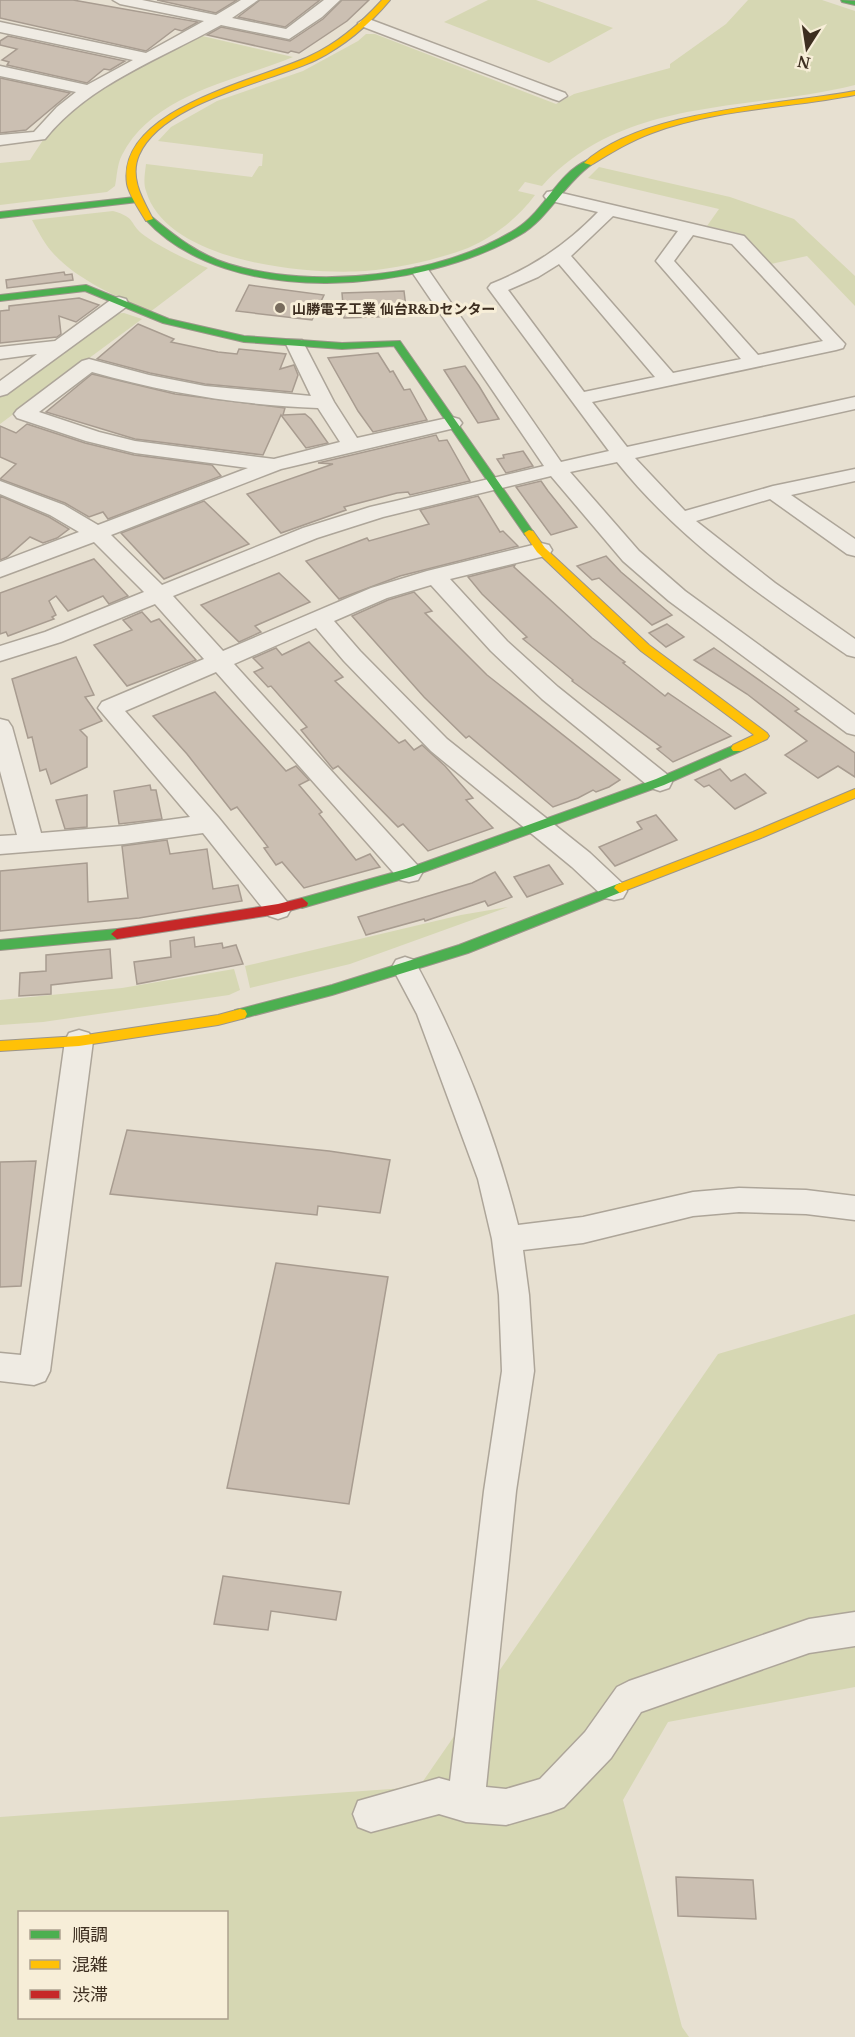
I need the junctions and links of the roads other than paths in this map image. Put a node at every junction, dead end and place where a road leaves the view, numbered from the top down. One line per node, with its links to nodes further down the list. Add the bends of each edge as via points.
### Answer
1 (120, 0): 7 (street)
2 (250, 0): 7 (street)
3 (333, 0): 7 (street, via 289,34)
4 (386, 0): 8 (street)
5 (845, 0): 6 (street)
6 (855, 3)
7 (219, 20): 10 (street)
8 (366, 23): 14 (street); 17 (street, via 311,58 206,98 158,127 138,149 133,161)
9 (0, 27): 10 (street)
10 (148, 58): 12 (street)
11 (0, 70): 12 (street)
12 (87, 90): 15 (street, via 60,111 39,136)
13 (855, 93): 16 (street, via 712,114 639,133 590,161)
14 (559, 96)
15 (0, 140)
16 (554, 196): 18 (street); 22 (street, via 538,216 501,244)
17 (135, 200): 19 (street); 22 (street, via 154,225 180,244 249,271 333,280)
18 (610, 209): 20 (street); 21 (street)
19 (0, 215)
20 (689, 228): 28 (street, via 665,261); 28 (street, via 738,240 836,344)
21 (562, 256): 29 (street); 31 (street, via 497,288)
22 (421, 272): 38 (street)
23 (0, 298): 24 (street, via 86,288)
24 (120, 303): 25 (street, via 193,329); 26 (street)
25 (295, 344): 32 (street); 34 (street, via 397,343)
26 (59, 346): 27 (street); 30 (street)
27 (0, 353)
28 (754, 362): 29 (street)
29 (668, 380): 31 (street)
30 (0, 390)
31 (579, 399): 36 (street)
32 (324, 402): 35 (street); 37 (street, via 247,399 187,391 89,365 24,414 135,447)
33 (855, 403): 36 (street)
34 (452, 423): 35 (street); 40 (street)
35 (352, 445): 37 (street)
36 (623, 455): 38 (street); 43 (street)
37 (274, 465): 44 (street)
38 (556, 469): 40 (street); 55 (street, via 632,556 677,596)
39 (855, 475): 42 (street)
40 (494, 484): 46 (street); 49 (street, via 377,512 310,533)
41 (0, 487): 44 (street, via 57,510)
42 (773, 492): 43 (street); 45 (street)
43 (682, 519): 51 (street, via 783,600)
44 (98, 534): 47 (street); 49 (street)
45 (855, 549)
46 (541, 550): 48 (street); 56 (street, via 645,648 763,736)
47 (0, 570)
48 (435, 576): 50 (street); 56 (street, via 499,646)
49 (159, 594): 52 (street); 53 (street)
50 (319, 617): 53 (street); 59 (street, via 439,745)
51 (855, 650)
52 (0, 654)
53 (219, 660): 58 (street, via 110,708); 62 (street)
54 (0, 727): 60 (street)
55 (855, 727)
56 (660, 782): 59 (street)
57 (855, 793): 63 (street)
58 (209, 823): 60 (street); 64 (street)
59 (540, 826): 62 (street); 63 (street)
60 (32, 844): 61 (street)
61 (0, 845)
62 (409, 873): 64 (street)
63 (614, 891): 66 (street)
64 (278, 909): 65 (street, via 139,932)
65 (0, 945)
66 (405, 968): 67 (street, via 218,1020); 70 (street, via 430,1014 492,1179)
67 (79, 1041): 68 (street); 71 (street, via 34,1371)
68 (0, 1046)
69 (855, 1208): 70 (street, via 739,1200 693,1204 583,1230)
70 (507, 1239): 73 (street, via 518,1371 500,1491)
71 (0, 1367)
72 (855, 1629): 73 (street, via 809,1636 629,1699 598,1745 551,1794 506,1808)
73 (466, 1803): 74 (street, via 439,1796)
74 (371, 1814)

